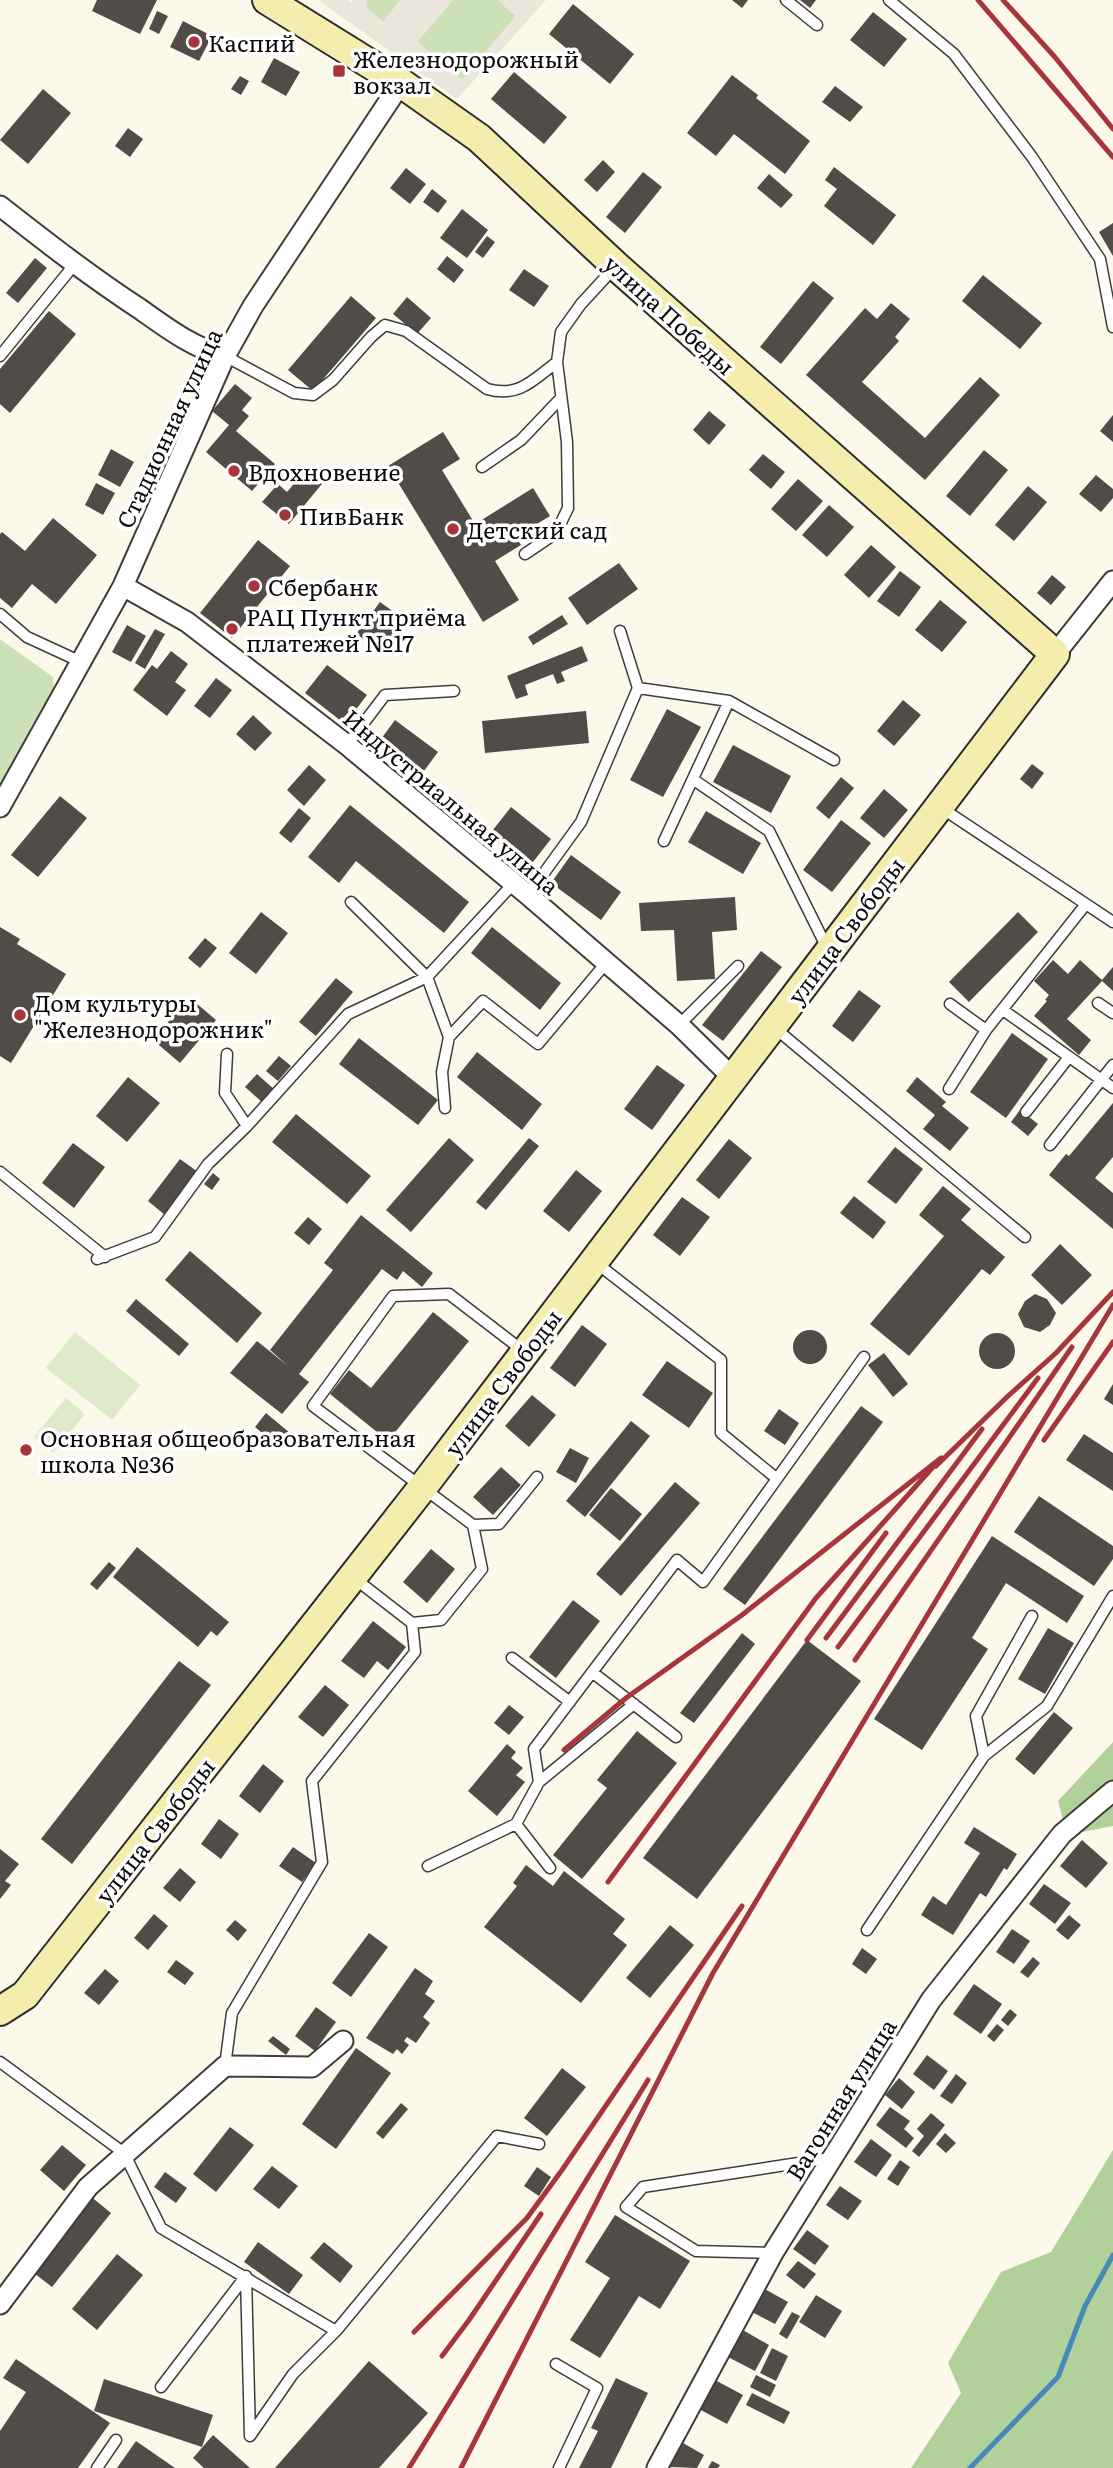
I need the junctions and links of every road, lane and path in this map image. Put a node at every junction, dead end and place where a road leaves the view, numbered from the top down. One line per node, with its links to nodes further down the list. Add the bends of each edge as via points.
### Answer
1 (267, 0): 5 (street, улица Победы)
2 (786, 0): 4 (lane)
3 (888, 0): 9 (lane, via 954,54 1032,158 1100,259)
4 (817, 25)
5 (401, 83): 8 (street, улица Победы, via 479,138); 11 (street, Стадионная улица, via 253,306)
6 (0, 206): 7 (street)
7 (74, 265): 10 (lane); 11 (street, via 192,344)
8 (616, 266): 12 (lane, via 561,332); 20 (street, улица Победы)
9 (1113, 327)
10 (0, 356)
11 (225, 356): 12 (lane, via 294,393 313,395 385,325 406,331 487,389 501,393 520,390); 17 (street, Стадионная улица)
12 (557, 362): 13 (lane)
13 (561, 398): 14 (lane, via 521,440); 15 (lane, via 568,508 556,533)
14 (482, 467)
15 (525, 554)
16 (1113, 581): 20 (street, улица Свободы)
17 (123, 586): 21 (street, Стадионная улица); 25 (street, Индустриальная улица, via 187,622)
18 (0, 614): 21 (lane, via 27,637)
19 (620, 631): 22 (lane)
20 (1055, 654): 29 (street, улица Свободы)
21 (79, 661): 28 (street, Стадионная улица)
22 (638, 688): 24 (lane); 31 (lane, via 581,822)
23 (454, 691): 25 (lane, via 385,695)
24 (729, 701): 26 (lane); 27 (lane)
25 (347, 745): 31 (street, Индустриальная улица)
26 (834, 761)
27 (694, 780): 30 (lane); 35 (lane, via 769,831)
28 (0, 807)
29 (939, 807): 33 (lane); 35 (street, улица Свободы)
30 (664, 841)
31 (521, 890): 36 (street, Индустриальная улица); 38 (lane)
32 (351, 902): 38 (lane)
33 (1086, 904): 34 (lane); 41 (lane)
34 (1113, 922)
35 (828, 950): 44 (street, улица Свободы)
36 (606, 963): 43 (street, Индустриальная улица); 46 (lane, via 538,1044 482,1001)
37 (738, 966): 43 (lane)
38 (427, 977): 46 (lane); 56 (lane, via 348,1014)
39 (1098, 1003): 42 (lane)
40 (950, 1004): 45 (lane)
41 (1003, 1010): 45 (lane); 48 (lane)
42 (1113, 1013)
43 (679, 1025): 50 (street, Индустриальная улица)
44 (772, 1026): 50 (street, улица Свободы); 59 (lane)
45 (986, 1030): 52 (lane)
46 (449, 1037): 54 (lane, via 442,1072)
47 (227, 1054): 56 (lane, via 225,1093)
48 (1069, 1057): 51 (lane); 55 (lane)
49 (1113, 1065): 51 (lane)
50 (732, 1077): 60 (street, улица Свободы)
51 (1101, 1080): 53 (lane); 57 (lane)
52 (949, 1088)
53 (1113, 1088)
54 (445, 1108)
55 (1026, 1112)
56 (247, 1126): 58 (lane, via 208,1164 155,1237 101,1258)
57 (1049, 1145)
58 (0, 1172)
59 (1025, 1237)
60 (595, 1262): 61 (street, улица Свободы); 64 (lane, via 721,1360 722,1433)
61 (525, 1353): 65 (street, улица Свободы); 65 (lane, via 449,1294 393,1296 313,1406)
62 (863, 1357): 64 (lane)
63 (537, 1477): 66 (lane, via 499,1524)
64 (776, 1478): 72 (lane, via 703,1582 677,1560)
65 (422, 1488): 66 (lane); 67 (street, улица Свободы)
66 (473, 1525): 70 (lane, via 482,1569 441,1620)
67 (353, 1577): 70 (lane); 83 (street, улица Свободы, via 24,1995)
68 (1113, 1596): 76 (lane, via 1047,1706)
69 (1032, 1616): 76 (lane, via 976,1716)
70 (412, 1623): 86 (lane, via 415,1652 312,1781 322,1862 232,2013)
71 (512, 1658): 73 (lane)
72 (592, 1672): 73 (lane); 74 (lane)
73 (570, 1702): 77 (lane, via 534,1749)
74 (634, 1704): 75 (lane); 77 (lane)
75 (676, 1737)
76 (984, 1756): 82 (lane)
77 (540, 1782): 79 (lane)
78 (1113, 1791): 89 (street, Вагонная улица, via 1062,1834 931,2000)
79 (516, 1824): 80 (lane); 81 (lane)
80 (428, 1866)
81 (550, 1868)
82 (867, 1930)
83 (0, 2011)
84 (342, 2041): 86 (street, via 312,2067)
85 (0, 2062): 88 (lane)
86 (225, 2066): 88 (street)
87 (539, 2144): 93 (lane, via 497,2136)
88 (124, 2153): 91 (lane, via 161,2228); 92 (street, via 88,2187)
89 (831, 2158): 90 (street, Вагонная улица); 90 (lane, via 643,2187 626,2207 696,2250)
90 (773, 2253): 99 (street, Вагонная улица)
91 (246, 2276): 93 (lane); 93 (lane, via 250,2437 293,2374); 95 (lane)
92 (0, 2304)
93 (336, 2331)
94 (556, 2364): 98 (lane, via 597,2388)
95 (161, 2387)
96 (116, 2440): 97 (lane)
97 (97, 2468)
98 (559, 2468)
99 (657, 2468)

